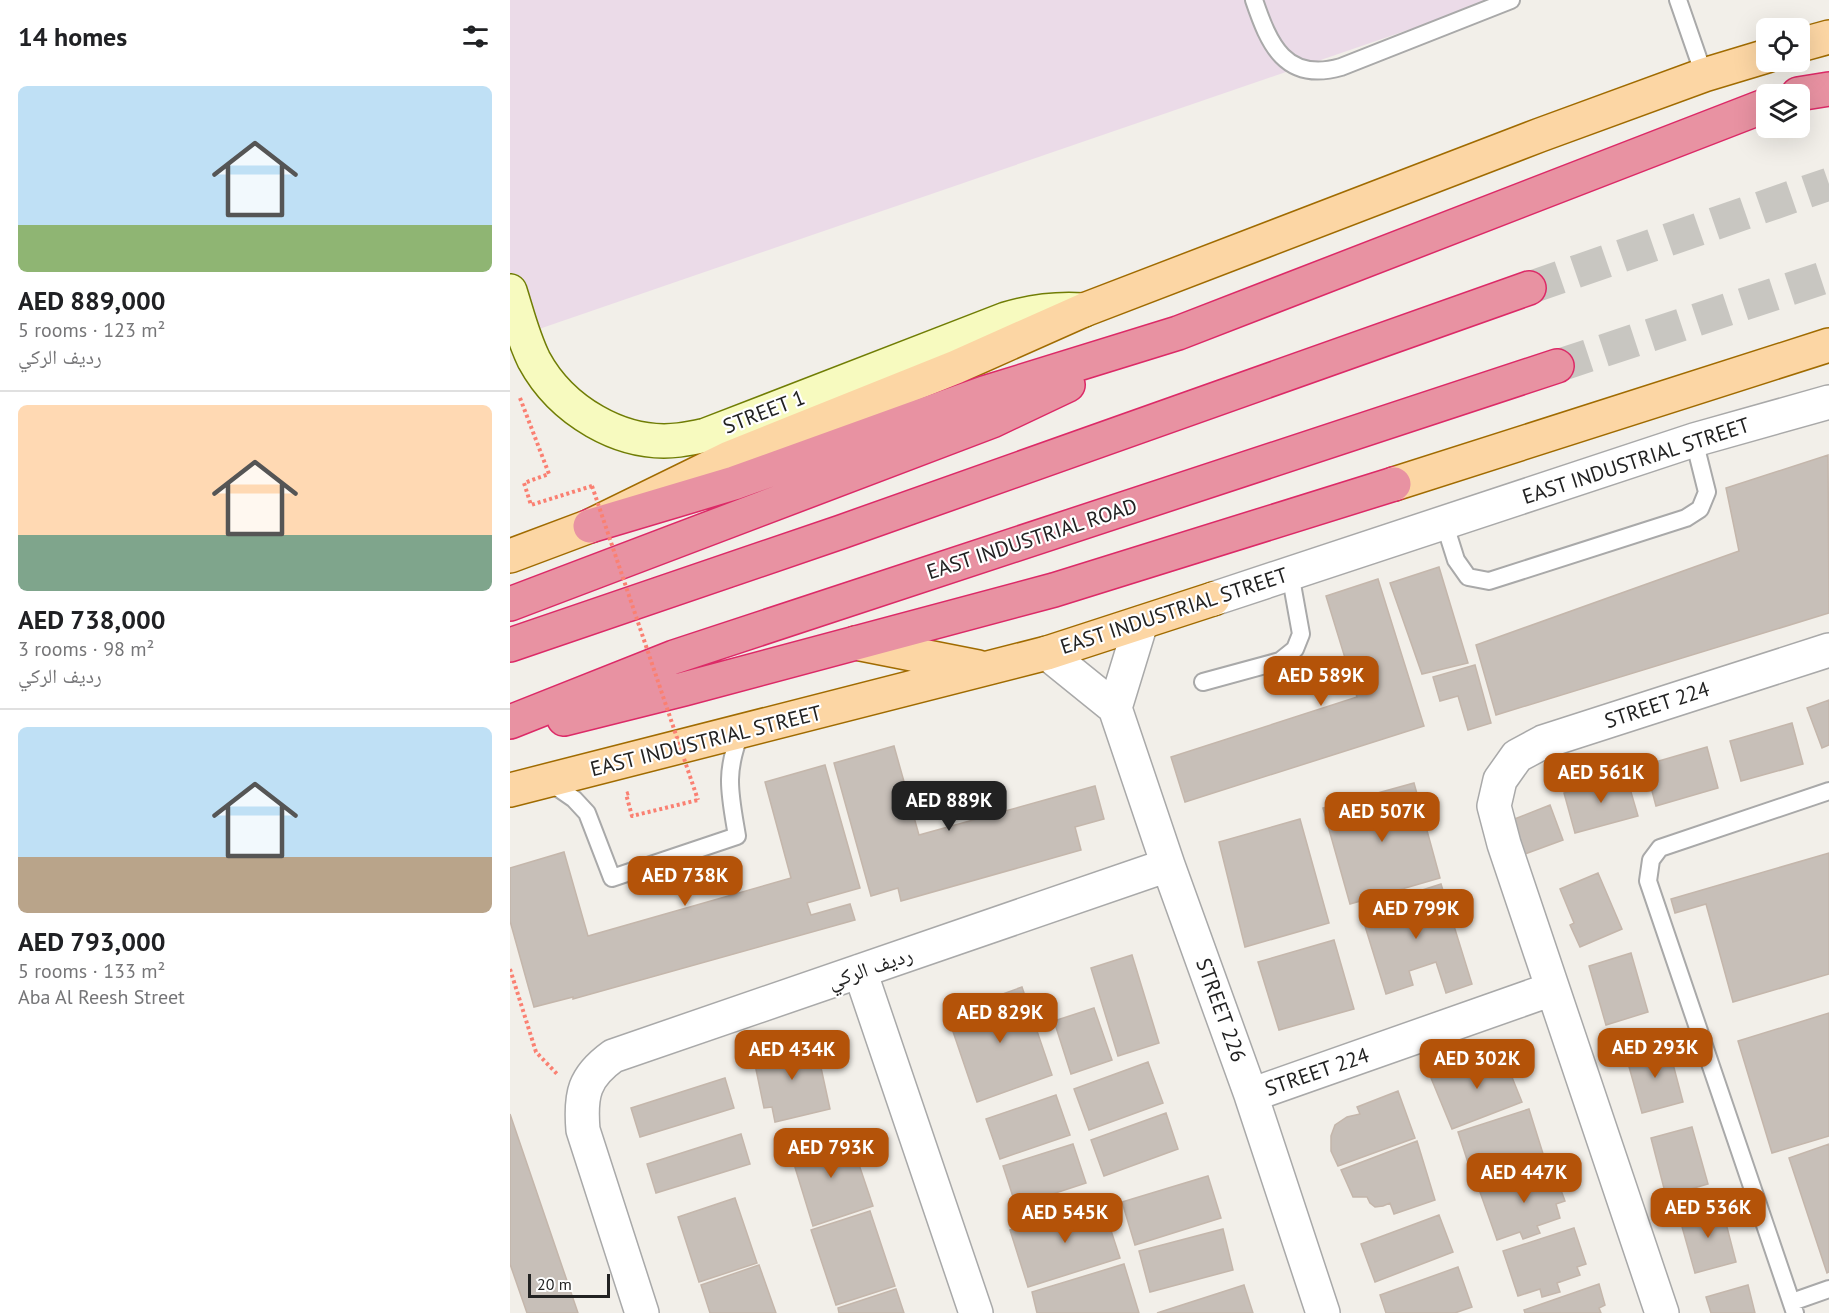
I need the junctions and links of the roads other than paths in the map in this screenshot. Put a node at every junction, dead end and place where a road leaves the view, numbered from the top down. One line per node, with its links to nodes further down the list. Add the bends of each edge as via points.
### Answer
1 (1254, 0): 2 (lane, via 1276,51 1293,64 1329,70)
2 (1511, 0)
3 (1678, 0): 7 (lane)
4 (1829, 37): 5 (main road)
5 (1810, 42)
6 (1756, 59): 7 (main road)
7 (1704, 75): 13 (main road)
8 (1829, 89): 9 (highway)
9 (1810, 92)
10 (1756, 109): 14 (highway)
11 (1529, 288): 28 (highway, via 842,532)
12 (510, 291): 13 (street, STREET 1, via 535,360 572,405 621,434 678,441 706,435 1006,319 1045,310)
13 (1084, 310): 21 (main road, via 729,458)
14 (1178, 333): 21 (highway, via 984,393 734,483); 25 (highway, via 992,421)
15 (1829, 345): 19 (main road)
16 (1557, 366): 34 (highway, EAST INDUSTRIAL ROAD, via 674,657)
17 (1829, 402): 18 (street, EAST INDUSTRIAL STREET)
18 (1694, 440): 20 (street, EAST INDUSTRIAL STREET); 20 (lane, via 1707,492 1701,508 1686,518 1489,581 1468,577 1456,560)
19 (1394, 484): 27 (highway, via 1054,590)
20 (1444, 522): 23 (street, EAST INDUSTRIAL STREET)
21 (590, 526): 22 (main road)
22 (510, 556)
23 (1290, 573): 24 (street, EAST INDUSTRIAL STREET); 32 (lane, via 1301,634 1295,649 1280,661)
24 (1214, 599): 26 (main road, EAST INDUSTRIAL STREET)
25 (510, 604)
26 (1141, 623): 30 (main road, EAST INDUSTRIAL STREET); 33 (street)
27 (856, 643): 31 (main road); 36 (highway)
28 (510, 645)
29 (1829, 650): 42 (street, STREET 224, via 1543,742 1517,756 1500,780 1494,806)
30 (1047, 652): 31 (main road, EAST INDUSTRIAL STREET); 33 (street)
31 (986, 669): 35 (main road, EAST INDUSTRIAL STREET)
32 (1203, 682)
33 (1115, 708): 40 (street, STREET 226)
34 (510, 722)
35 (741, 732): 37 (main road, EAST INDUSTRIAL STREET); 37 (lane, via 730,762 729,786 738,836 612,878 587,813)
36 (510, 733)
37 (548, 781): 38 (main road, EAST INDUSTRIAL STREET)
38 (510, 790)
39 (1829, 791): 45 (lane, via 1660,848 1651,860 1648,881)
40 (1168, 865): 41 (street, رديف الركي); 43 (street, STREET 226)
41 (860, 971): 46 (street, رديف الركي, via 613,1056 596,1069 585,1089 581,1109 583,1130); 47 (street)
42 (1552, 989): 43 (street, STREET 224); 49 (street, STREET 224)
43 (1251, 1095): 48 (street, STREET 226)
44 (1829, 1289): 45 (lane)
45 (1793, 1307)
46 (642, 1313)
47 (976, 1313)
48 (1323, 1313)
49 (1662, 1313)

